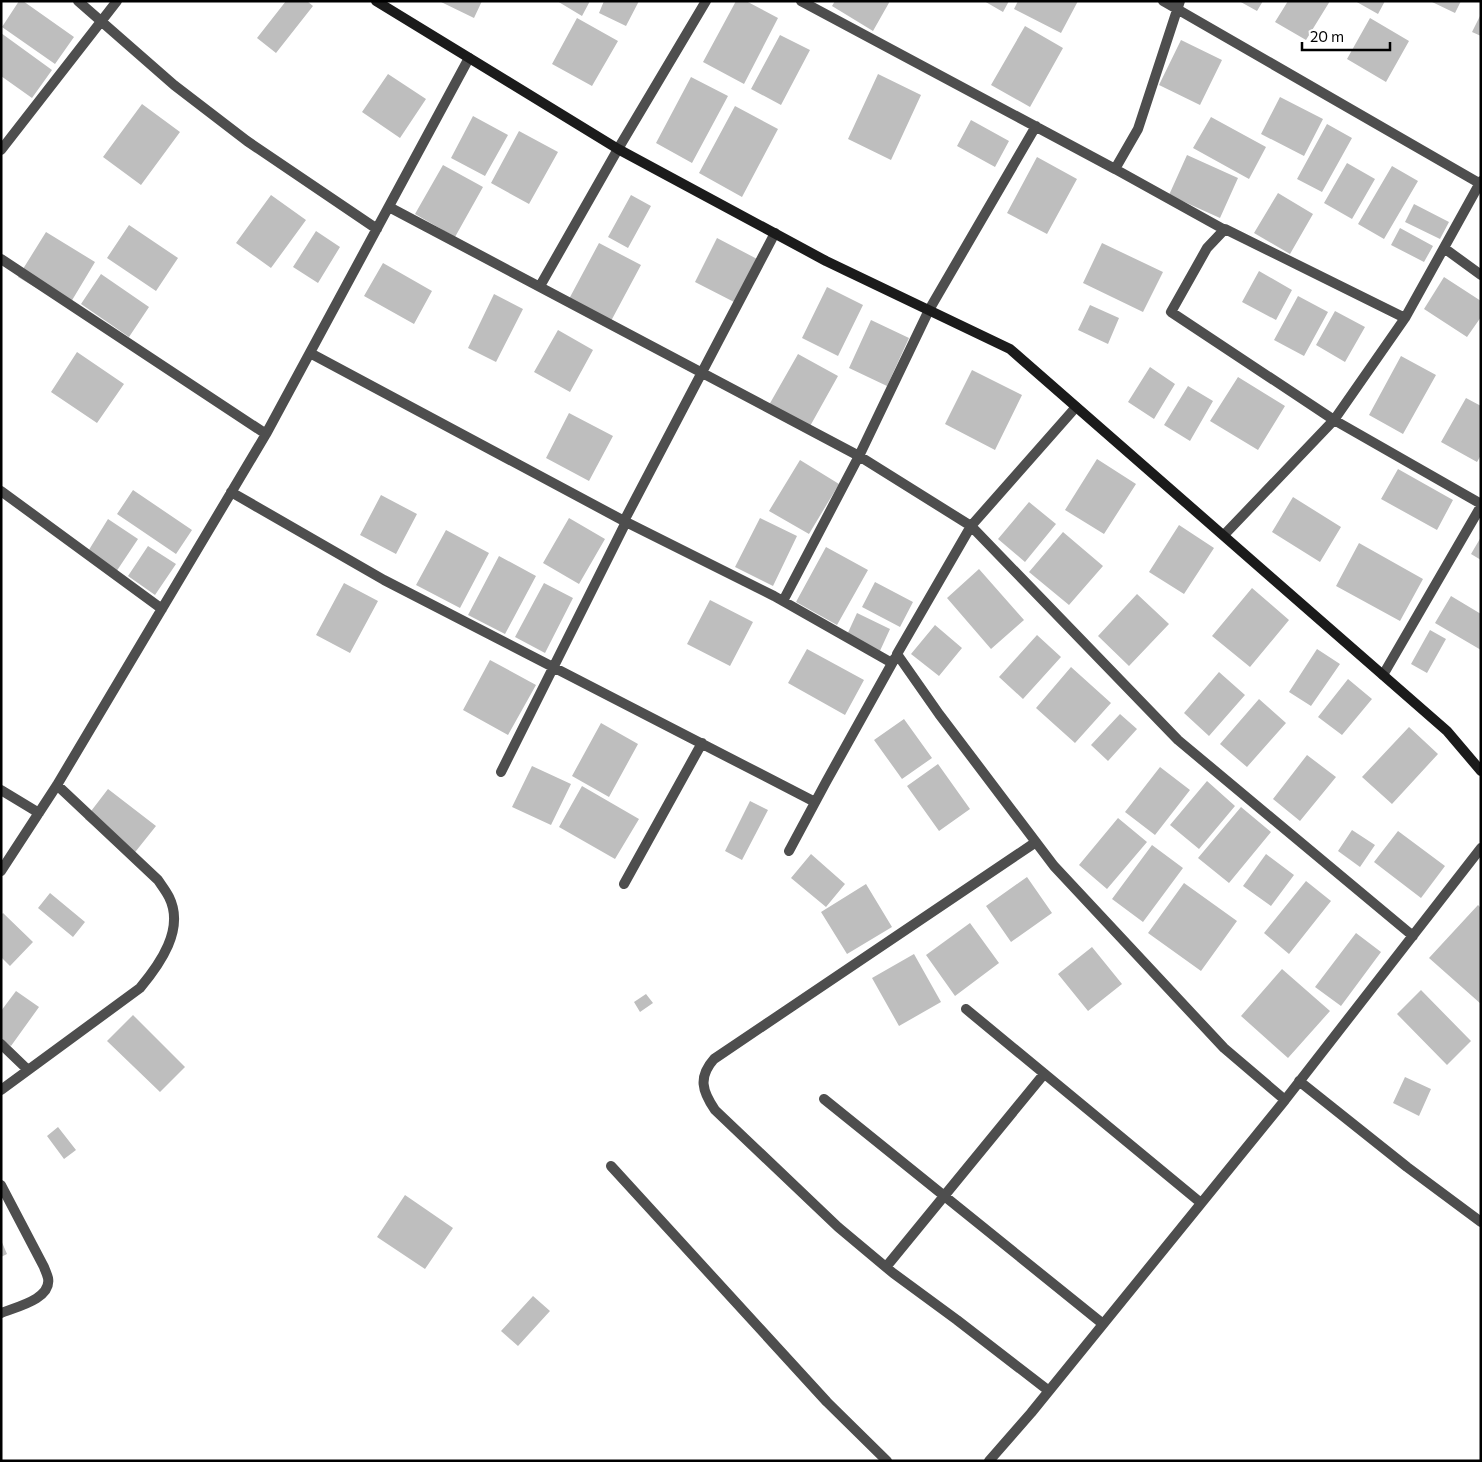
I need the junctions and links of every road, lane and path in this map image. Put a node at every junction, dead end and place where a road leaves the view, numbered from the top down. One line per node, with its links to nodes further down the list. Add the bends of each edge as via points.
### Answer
1 (78, 1): 8 (street)
2 (117, 1): 8 (street)
3 (376, 1): 9 (street)
4 (706, 1): 11 (street)
5 (801, 1): 10 (street)
6 (1163, 1): 7 (street)
7 (1179, 5): 13 (street, via 1138,129); 14 (street)
8 (101, 21): 12 (street); 16 (street, via 174,85 247,141)
9 (469, 58): 11 (street); 15 (street)
10 (1036, 126): 13 (street); 23 (street)
11 (618, 149): 18 (street); 22 (street)
12 (1, 150)
13 (1114, 168): 17 (street)
14 (1480, 182): 19 (street)
15 (389, 207): 16 (street); 22 (street)
16 (378, 229): 25 (street)
17 (1225, 230): 24 (street); 28 (street, via 1207,248 1170,312)
18 (775, 233): 23 (street); 26 (street)
19 (1444, 248): 21 (street); 24 (street)
20 (1, 259): 29 (street)
21 (1481, 275)
22 (540, 286): 26 (street)
23 (929, 310): 27 (street, via 1010,349); 30 (street)
24 (1405, 318): 28 (street)
25 (310, 353): 29 (street); 34 (street)
26 (702, 372): 30 (street); 34 (street)
27 (1076, 407): 35 (street); 36 (street)
28 (1334, 420): 33 (street); 36 (street)
29 (266, 434): 32 (street)
30 (859, 456): 35 (street); 37 (street)
31 (1, 491): 38 (street)
32 (231, 492): 38 (street); 40 (street, via 384,580)
33 (1481, 505): 41 (street)
34 (625, 522): 37 (street); 40 (street)
35 (971, 526): 39 (street); 54 (street, via 1178,740)
36 (1224, 535): 41 (street)
37 (782, 601): 39 (street)
38 (162, 609): 45 (street)
39 (895, 659): 47 (street); 49 (street)
40 (553, 666): 42 (street); 44 (street)
41 (1383, 675): 43 (street, via 1447,731)
42 (702, 743): 47 (street); 53 (street)
43 (1481, 771)
44 (500, 772)
45 (56, 785): 48 (street); 57 (street, via 158,880 170,898 175,920 170,944 154,972 140,988)
46 (1, 790): 48 (street)
47 (815, 802): 51 (street)
48 (39, 813): 52 (street)
49 (1036, 842): 62 (street, via 1054,866 1224,1048); 68 (street, via 714,1059 703,1075 703,1086 715,1110)
50 (1481, 848): 54 (street)
51 (790, 851)
52 (1, 871)
53 (624, 884)
54 (1413, 936): 59 (street)
55 (966, 1009): 58 (street)
56 (1, 1044): 57 (street)
57 (28, 1070): 60 (street)
58 (1044, 1074): 65 (street); 66 (street)
59 (1299, 1081): 62 (street); 67 (street)
60 (1, 1090)
61 (824, 1099): 65 (street)
62 (1285, 1100): 66 (street)
63 (611, 1166): 72 (street, via 827,1402)
64 (1, 1185): 69 (street, via 48,1279 47,1288 41,1296)
65 (945, 1196): 68 (street); 70 (street)
66 (1201, 1203): 70 (street)
67 (1481, 1222)
68 (886, 1267): 71 (street)
69 (1, 1313)
70 (1103, 1324): 71 (street)
71 (1048, 1391): 73 (street)
72 (887, 1461)
73 (989, 1461)

